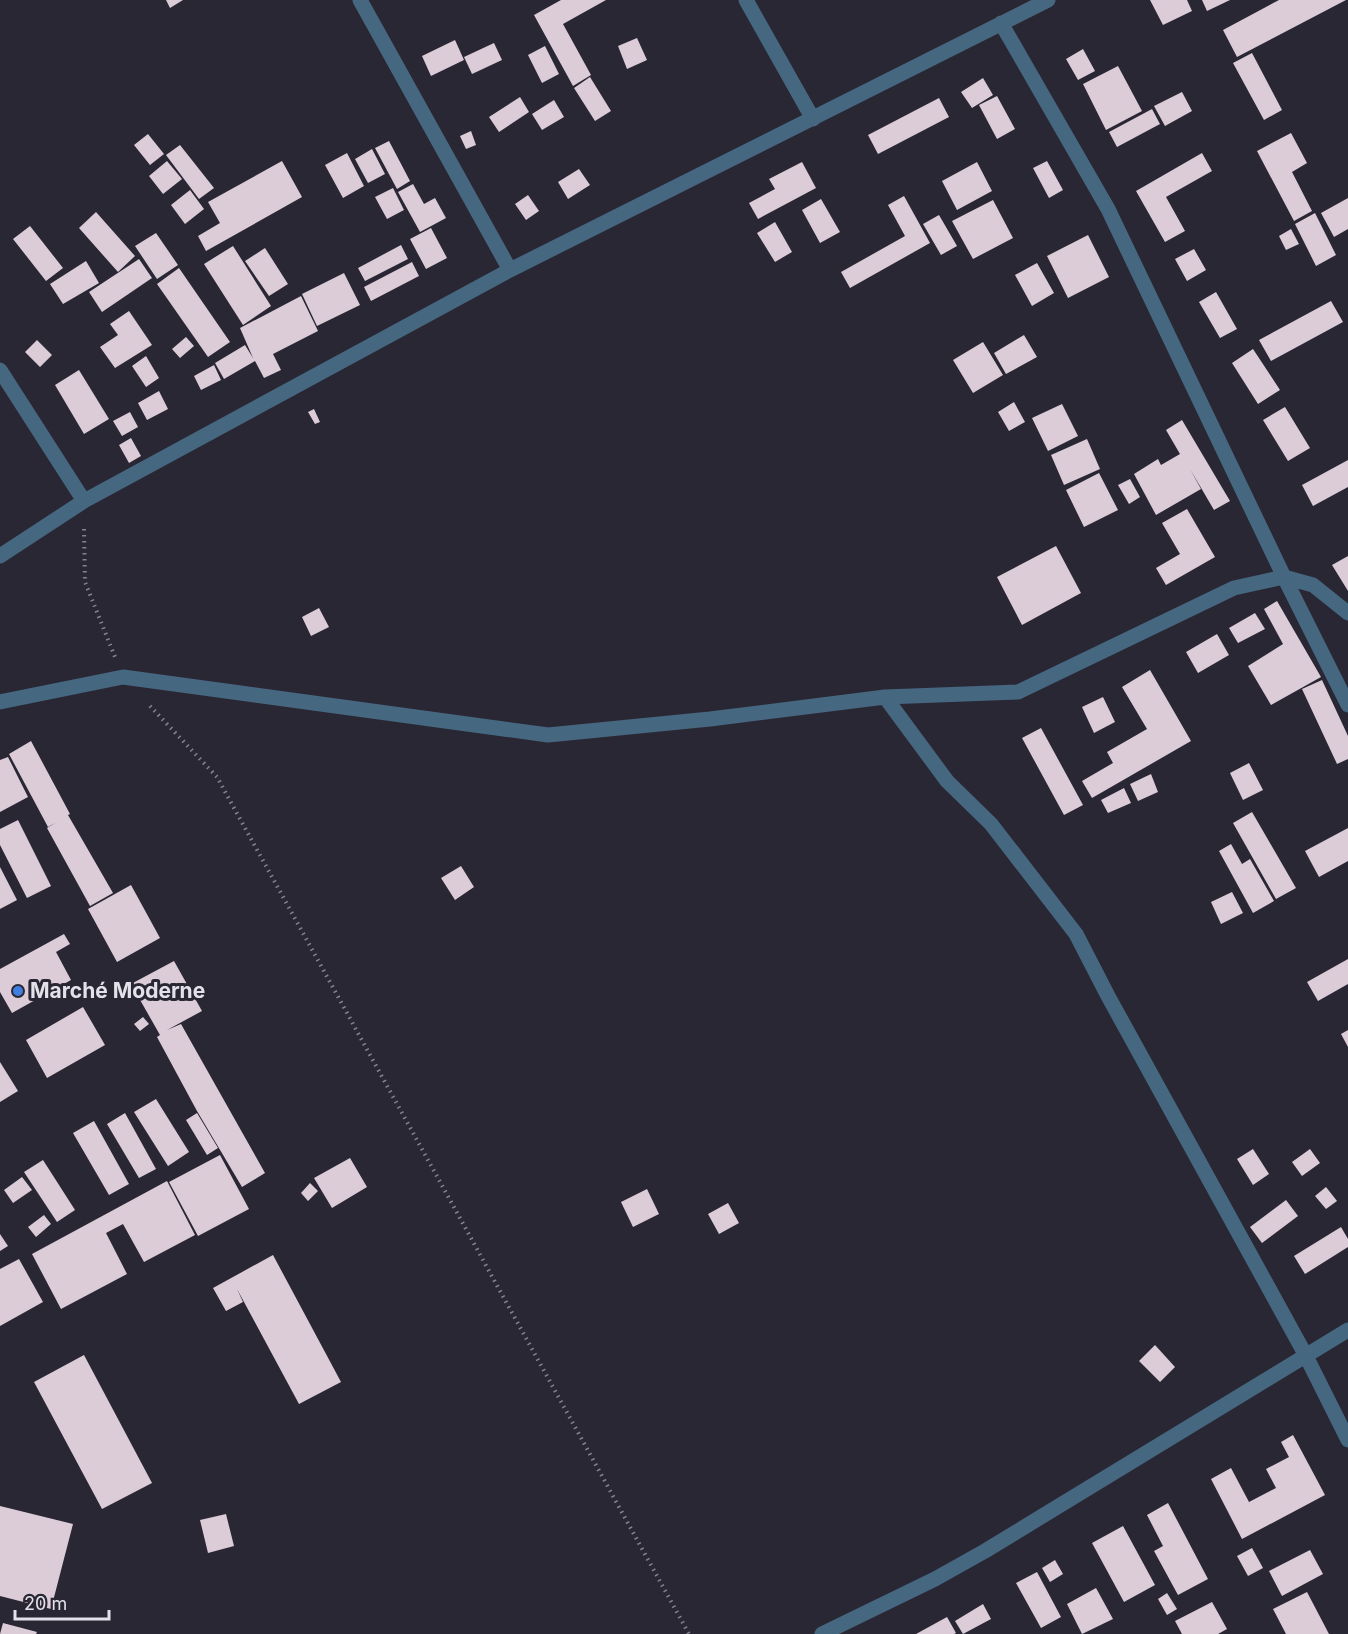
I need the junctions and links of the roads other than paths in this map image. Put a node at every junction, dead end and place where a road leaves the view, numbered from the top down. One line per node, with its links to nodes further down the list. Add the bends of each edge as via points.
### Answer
1 (360, 0): 6 (street)
2 (746, 0): 5 (street)
3 (1048, 0): 4 (street)
4 (1001, 23): 5 (street); 10 (street, via 1108,209)
5 (813, 119): 6 (street)
6 (510, 270): 8 (street)
7 (0, 370): 8 (street)
8 (84, 501): 9 (street)
9 (0, 556)
10 (1284, 577): 11 (street, via 1313,585); 12 (street, via 1234,588 1017,692); 14 (street)
11 (1348, 614)
12 (885, 697): 13 (street, via 548,735 123,677); 16 (street, via 947,780 991,824 1076,934)
13 (0, 702)
14 (1348, 705)
15 (1348, 1330): 16 (street)
16 (1305, 1354): 17 (street); 18 (street, via 985,1551)
17 (1348, 1440)
18 (822, 1634)

